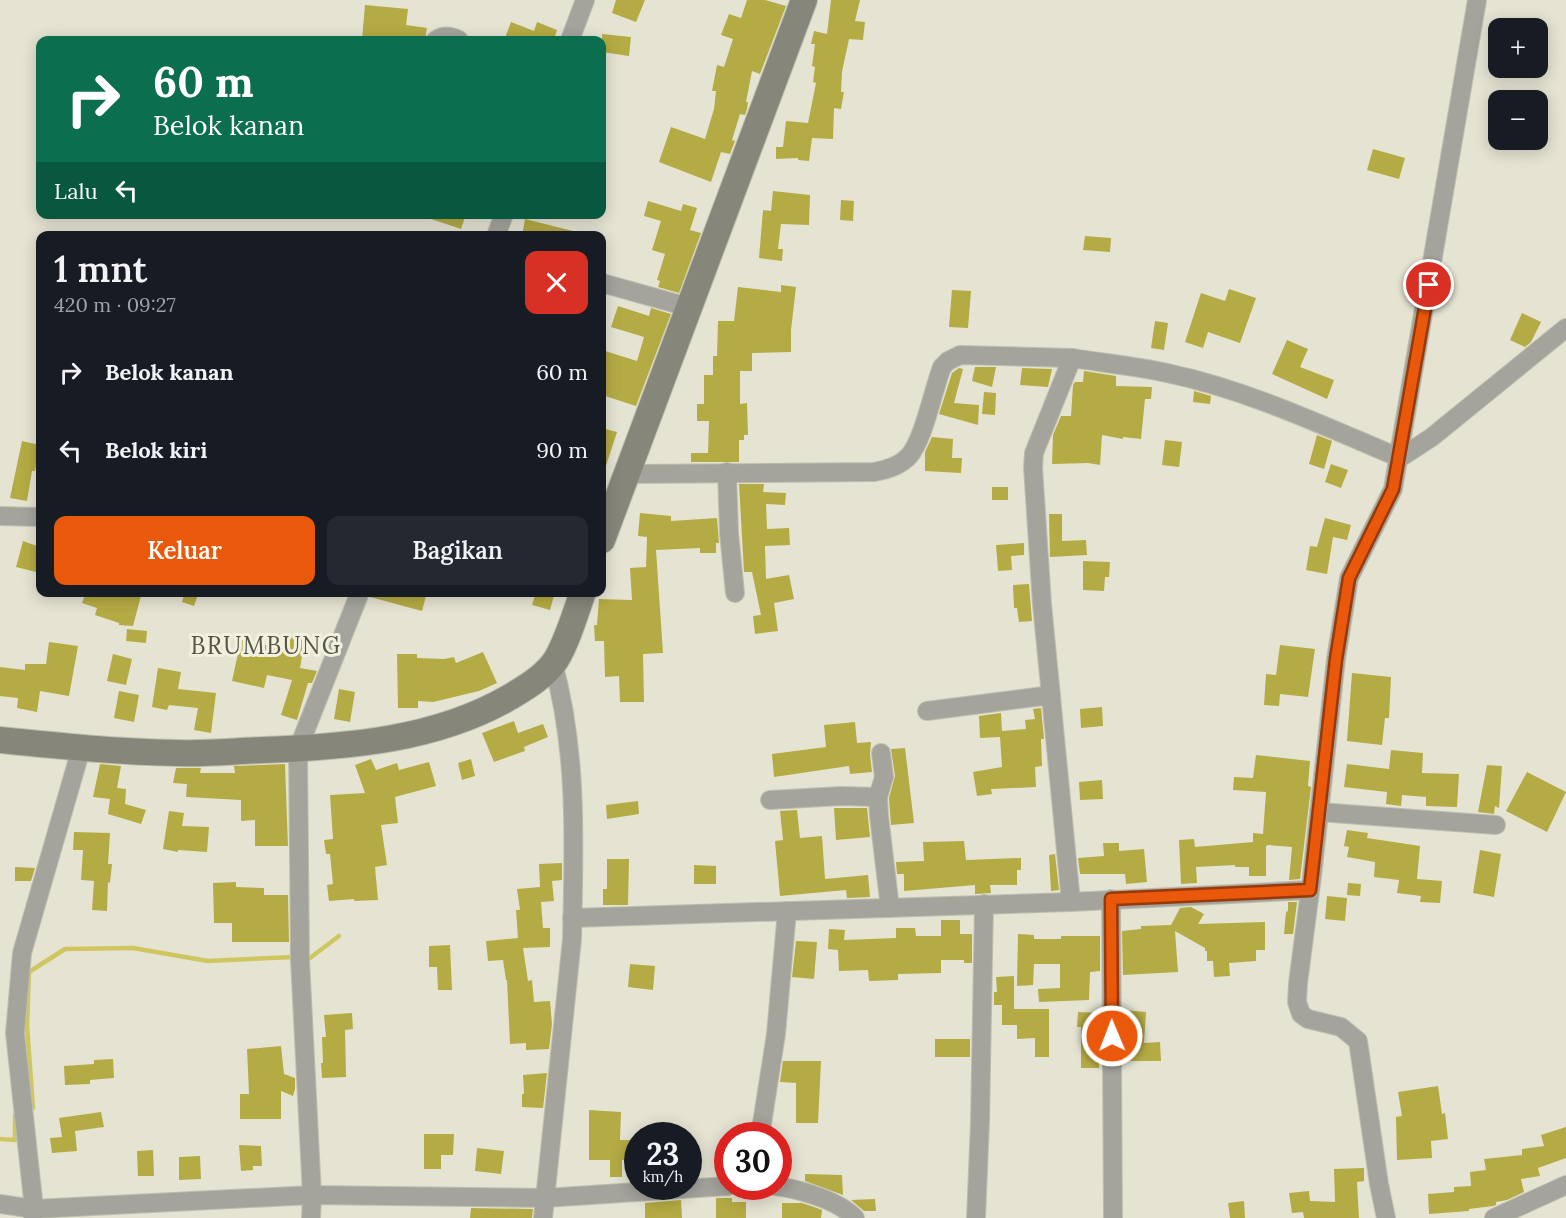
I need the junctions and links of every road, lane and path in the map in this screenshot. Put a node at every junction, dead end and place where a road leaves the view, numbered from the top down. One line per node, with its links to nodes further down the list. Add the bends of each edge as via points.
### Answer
1 (585, 0): 4 (street)
2 (804, 0): 6 (street)
3 (1477, 0): 9 (street)
4 (572, 36)
5 (606, 284): 6 (street)
6 (688, 307): 11 (street)
7 (1566, 327): 9 (street, via 1432,437)
8 (1072, 358): 9 (street, via 1167,373 1234,391); 10 (street, via 960,355 948,361 942,367 919,438 909,456 887,470); 19 (street, via 1034,453 1033,467)
9 (1400, 458): 27 (street, via 1393,489 1349,578)
10 (727, 472): 11 (street); 15 (street)
11 (626, 474): 14 (street)
12 (0, 516): 13 (street)
13 (36, 517)
14 (606, 529)
15 (735, 593)
16 (358, 597): 23 (street)
17 (581, 597): 18 (street)
18 (553, 663): 23 (street, via 527,687 487,710 435,729 357,744); 35 (street, via 569,736)
19 (1051, 695): 20 (street); 31 (street)
20 (927, 711)
21 (0, 740): 22 (street)
22 (81, 749): 23 (street, via 179,753); 43 (street, via 22,953 15,1033)
23 (298, 749): 40 (street, via 300,957)
24 (881, 753): 25 (street, via 884,777)
25 (878, 797): 26 (street); 33 (street)
26 (770, 800)
27 (1319, 812): 28 (street); 29 (street)
28 (1496, 825)
29 (1310, 890): 30 (street); 49 (street, via 1298,1002 1301,1014 1308,1019 1347,1031 1358,1041)
30 (1111, 899): 31 (street); 48 (street)
31 (1071, 902): 32 (street)
32 (984, 904): 33 (street); 47 (street)
33 (890, 908): 34 (street)
34 (787, 911): 35 (street); 36 (street, via 776,1034)
35 (572, 918): 41 (street)
36 (762, 1122)
37 (1566, 1185): 50 (street)
38 (714, 1187): 41 (street)
39 (792, 1189): 46 (street, via 842,1207)
40 (312, 1195): 41 (street); 43 (street); 44 (street)
41 (545, 1198): 45 (street)
42 (0, 1204): 43 (street)
43 (34, 1214)
44 (311, 1218)
45 (543, 1218)
46 (855, 1218)
47 (976, 1218)
48 (1113, 1218)
49 (1386, 1218)
50 (1494, 1218)

